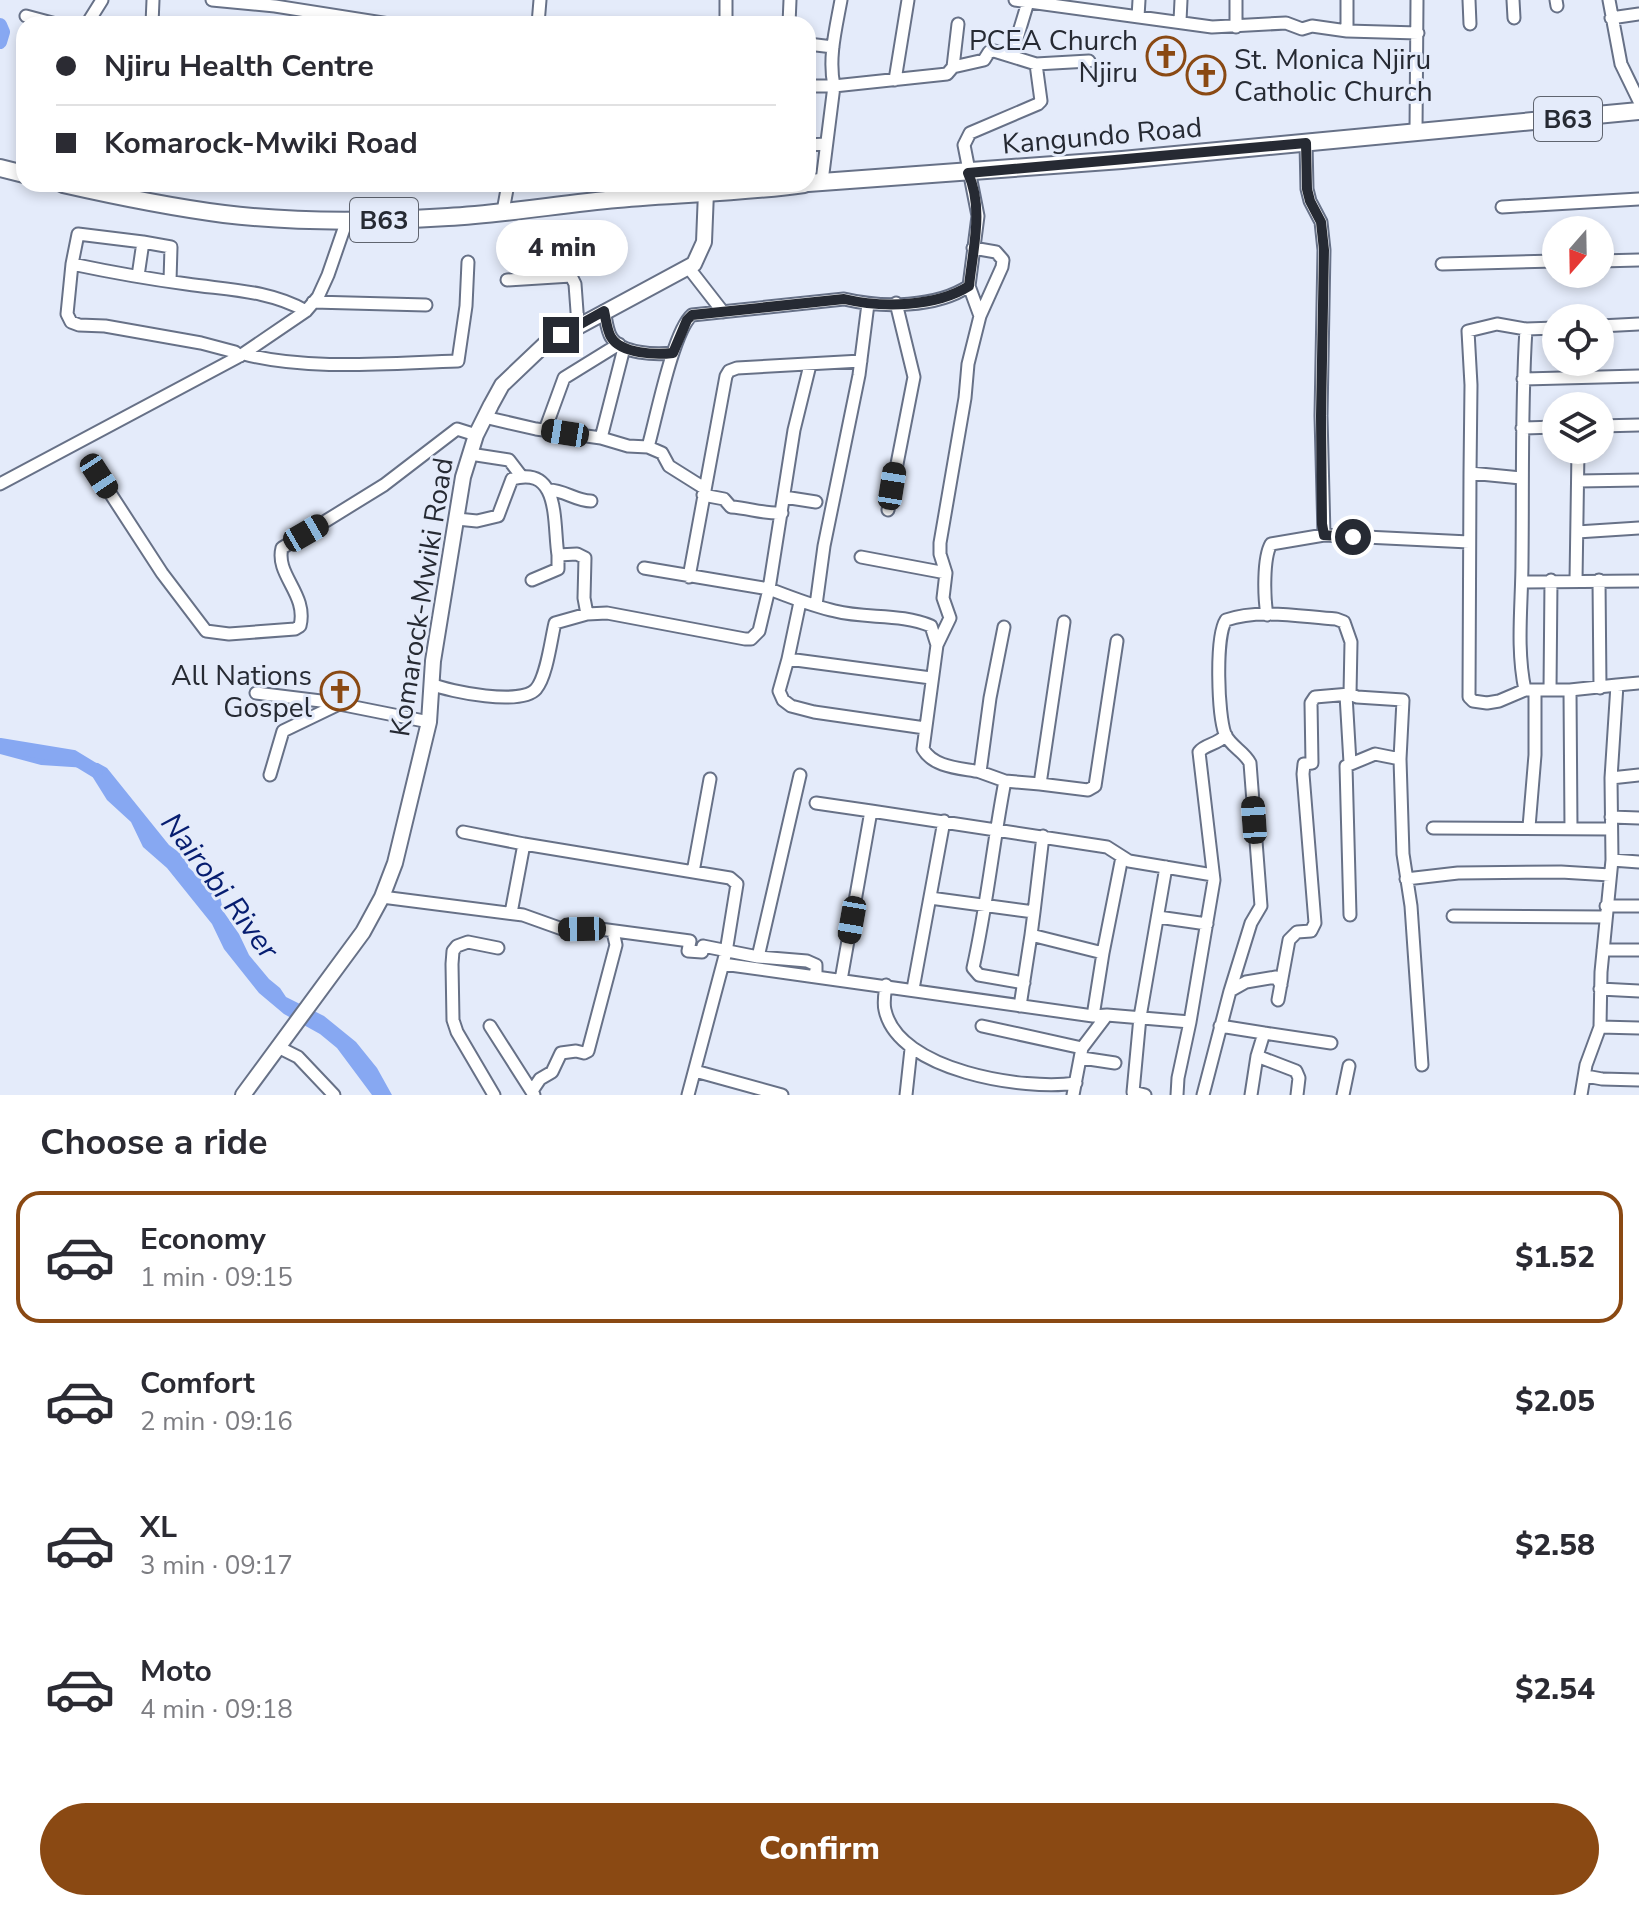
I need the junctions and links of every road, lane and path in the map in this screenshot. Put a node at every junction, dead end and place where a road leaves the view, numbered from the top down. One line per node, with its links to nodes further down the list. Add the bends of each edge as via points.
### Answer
1 (212, 0): 15 (street)
2 (841, 0): 26 (street)
3 (908, 0): 31 (street)
4 (1015, 0): 13 (street)
5 (1139, 0): 16 (street)
6 (1181, 0): 19 (street)
7 (1236, 0): 22 (street)
8 (1347, 0): 23 (street)
9 (1417, 0): 24 (street)
10 (1469, 0): 21 (street)
11 (1513, 0): 17 (street)
12 (1609, 0): 18 (street)
13 (1028, 2): 16 (street); 27 (street)
14 (1639, 14): 18 (street)
15 (338, 16)
16 (1138, 17): 19 (street)
17 (1514, 18)
18 (1611, 18): 34 (street, via 1621,64)
19 (1180, 21): 22 (street)
20 (958, 24): 30 (street)
21 (1470, 24)
22 (1236, 27): 23 (street, via 1286,23)
23 (1347, 31): 24 (street)
24 (1418, 33): 36 (street)
25 (816, 45): 26 (street)
26 (833, 47): 33 (street)
27 (1012, 55): 29 (street); 30 (street, via 989,52 984,60)
28 (1089, 61): 29 (street)
29 (1036, 64): 41 (street, via 1041,101 970,133 964,145)
30 (953, 67): 31 (street, via 947,74)
31 (895, 80): 33 (street)
32 (816, 86): 33 (street)
33 (834, 86): 38 (street)
34 (1639, 101)
35 (1639, 111): 36 (highway, Kangundo Road / B63)
36 (1416, 131): 37 (highway, Kangundo Road / B63)
37 (1306, 143): 41 (highway, Kangundo Road / B63); 110 (street, via 1307,189 1321,222 1324,250)
38 (825, 144): 39 (street); 40 (street)
39 (816, 145)
40 (816, 169)
41 (968, 173): 42 (highway, Kangundo Road / B63); 51 (street, via 978,216)
42 (816, 183)
43 (99, 192): 49 (highway, Kangundo Road / B63, via 224,214)
44 (507, 192): 48 (street)
45 (706, 192): 48 (highway, Kangundo Road / B63); 58 (main road, via 704,242)
46 (1639, 199): 47 (street)
47 (1502, 207)
48 (503, 211): 49 (highway, Kangundo Road / B63)
49 (347, 220): 66 (street, via 328,275)
50 (143, 242): 56 (street, via 78,234); 59 (street); 61 (street, via 171,247)
51 (973, 248): 62 (street); 69 (street, via 996,252 1003,260)
52 (1639, 260): 54 (street)
53 (1542, 261): 57 (street)
54 (1614, 261)
55 (468, 262): 77 (street, via 458,361 310,364)
56 (72, 264): 59 (street); 77 (street, via 67,314 71,322 144,332)
57 (1442, 264)
58 (688, 267): 67 (main road, Komarock-Mwiki Road); 68 (street)
59 (138, 276): 61 (street)
60 (507, 280): 71 (street, via 571,276)
61 (170, 281): 66 (street, via 258,293)
62 (969, 286): 63 (street, via 944,298); 69 (street)
63 (896, 303): 64 (street); 105 (street, via 914,377)
64 (868, 304): 68 (street, via 844,299); 78 (street)
65 (426, 305): 66 (street)
66 (310, 307): 77 (street)
67 (604, 311): 71 (main road, Komarock-Mwiki Road); 75 (street, via 611,339)
68 (723, 312): 76 (street, via 690,316)
69 (980, 316): 115 (street, via 940,543)
70 (1639, 324): 72 (street)
71 (578, 325): 82 (main road, Komarock-Mwiki Road, via 521,364)
72 (1614, 325)
73 (1542, 328): 74 (street)
74 (1526, 329): 81 (street); 93 (street, via 1497,324 1468,331)
75 (621, 346): 76 (street); 87 (street, via 564,378); 89 (street)
76 (673, 353): 90 (street)
77 (242, 355): 99 (street)
78 (861, 361): 79 (street); 125 (street)
79 (810, 365): 101 (street, via 729,371); 102 (street)
80 (1639, 376): 81 (street)
81 (1523, 379): 86 (street)
82 (484, 417): 87 (street); 88 (main road, Komarock-Mwiki Road)
83 (1639, 425): 84 (street)
84 (1614, 426)
85 (1542, 427): 86 (street)
86 (1522, 428): 96 (street)
87 (545, 430): 89 (street)
88 (476, 435): 91 (main road, Komarock-Mwiki Road); 94 (street, via 457,429 384,485 282,548 281,561 301,605 302,620 295,629 206,631)
89 (601, 438): 90 (street)
90 (648, 447): 101 (street, via 662,453 669,466)
91 (470, 454): 95 (street, via 509,460); 107 (main road, Komarock-Mwiki Road)
92 (1578, 464): 98 (street)
93 (1470, 473): 96 (street); 111 (street)
94 (99, 476)
95 (522, 477): 100 (street); 107 (street, via 512,479 498,516)
96 (1521, 478): 122 (street)
97 (1639, 480): 98 (street)
98 (1578, 481): 109 (street)
99 (0, 484)
100 (549, 490): 103 (street); 112 (street)
101 (704, 492): 106 (street, via 731,507); 116 (street)
102 (784, 497): 104 (street); 106 (street)
103 (591, 501)
104 (816, 502)
105 (888, 510)
106 (782, 513): 123 (street)
107 (457, 519): 135 (main road, Komarock-Mwiki Road)
108 (1639, 528): 109 (street)
109 (1577, 532): 120 (street)
110 (1324, 535): 111 (street); 127 (street, via 1268,547)
111 (1469, 542): 138 (street, via 1469,697 1487,703)
112 (558, 555): 117 (street, via 558,569); 126 (street, via 585,558)
113 (861, 557): 115 (street)
114 (644, 568): 116 (street)
115 (946, 573): 131 (street, via 943,598 950,618)
116 (689, 577): 123 (street)
117 (532, 580)
118 (1551, 580): 120 (street); 122 (street); 139 (street)
119 (1599, 580): 120 (street); 121 (street); 137 (street)
120 (1576, 581)
121 (1639, 581)
122 (1522, 582): 138 (street, via 1521,653)
123 (769, 589): 124 (street); 126 (street, via 759,631 751,639 607,613)
124 (800, 602): 125 (street); 132 (street)
125 (816, 605): 131 (street, via 924,623 931,626)
126 (587, 614): 135 (street, via 555,623 538,686 525,696 482,695)
127 (1267, 615): 142 (street, via 1344,622 1351,642); 146 (street, via 1232,618 1222,626 1219,708)
128 (1064, 622): 156 (street)
129 (1004, 627): 149 (street)
130 (1117, 641): 156 (street, via 1095,786 1088,790)
131 (937, 645): 133 (street)
132 (788, 659): 133 (street); 145 (street, via 779,691 791,706)
133 (931, 678): 145 (street)
134 (1639, 683): 136 (street)
135 (431, 684): 144 (main road, Komarock-Mwiki Road)
136 (1617, 685): 137 (street); 153 (street)
137 (1600, 688): 140 (street)
138 (1530, 690): 139 (street); 162 (street, via 1535,755)
139 (1550, 690): 140 (street)
140 (1570, 690): 164 (street)
141 (256, 693): 143 (street)
142 (1348, 694): 147 (street, via 1403,700); 148 (street); 200 (street, via 1315,697 1311,703 1312,763 1304,764 1303,774 1315,923 1311,931 1297,932 1289,940)
143 (338, 705): 144 (street); 150 (street, via 283,731)
144 (429, 722): 177 (main road, Komarock-Mwiki Road)
145 (925, 728): 149 (street, via 923,749 931,759)
146 (1226, 735): 174 (street, via 1199,752); 203 (street, via 1250,763 1261,906)
147 (1400, 759): 148 (street, via 1375,754); 176 (street)
148 (1350, 763): 184 (street)
149 (980, 772): 155 (street)
150 (270, 775)
151 (800, 775): 194 (street)
152 (1639, 775): 153 (street)
153 (1611, 778): 161 (street)
154 (710, 779): 173 (street)
155 (1005, 781): 156 (street); 165 (street)
156 (1040, 784)
157 (816, 803): 158 (street)
158 (871, 811): 160 (street); 197 (street)
159 (1639, 818): 161 (street)
160 (944, 821): 165 (street); 178 (street)
161 (1611, 823): 164 (street); 170 (street)
162 (1529, 827): 163 (street); 164 (street)
163 (1433, 828)
164 (1571, 828)
165 (995, 831): 167 (street); 179 (street)
166 (463, 832): 168 (street)
167 (1043, 836): 169 (street, via 1107,847); 182 (street)
168 (524, 844): 173 (street); 183 (street)
169 (1122, 857): 172 (street); 193 (street)
170 (1612, 860): 171 (street); 175 (street)
171 (1639, 862)
172 (1166, 867): 174 (street); 186 (street)
173 (693, 872): 195 (street, via 737,884)
174 (1213, 875): 187 (street)
175 (1610, 875): 176 (street, via 1458,873); 181 (street)
176 (1406, 879): 223 (street)
177 (382, 897): 183 (street); 218 (main road, Komarock-Mwiki Road, via 363,932)
178 (930, 898): 179 (street); 201 (street)
179 (987, 904): 182 (street); 198 (street, via 973,968 979,975)
180 (1639, 906): 181 (street)
181 (1606, 911): 185 (street); 191 (street)
182 (1034, 912): 189 (street)
183 (511, 913): 188 (street, via 565,930)
184 (1350, 915)
185 (1453, 916)
186 (1158, 917): 187 (street); 209 (street)
187 (1207, 924): 210 (street)
188 (613, 932): 195 (street, via 690,941 688,951 702,952 703,946); 229 (street, via 616,945 588,1051 561,1053 552,1072)
189 (1031, 935): 193 (street); 198 (street)
190 (498, 948): 233 (street, via 468,942 453,951 452,964 453,1020)
191 (1603, 950): 192 (street); 202 (street)
192 (1639, 950)
193 (1103, 953): 208 (street)
194 (758, 957): 195 (street); 196 (street, via 807,961 816,965)
195 (725, 958): 196 (street); 225 (street)
196 (816, 977): 197 (street)
197 (841, 980): 199 (street)
198 (1024, 983): 206 (street)
199 (886, 985): 201 (street); 219 (street, via 887,1018)
200 (1281, 985): 203 (street, via 1276,977); 205 (street)
201 (913, 989): 206 (street)
202 (1600, 989): 204 (street); 214 (street)
203 (1230, 991): 213 (street)
204 (1639, 991)
205 (1278, 1000)
206 (1020, 1006): 208 (street)
207 (1107, 1015): 208 (street); 209 (street); 220 (street)
208 (1093, 1016)
209 (1140, 1017): 210 (street); 230 (street)
210 (1190, 1022): 238 (street)
211 (490, 1026): 229 (street)
212 (982, 1026): 220 (street)
213 (1220, 1026): 216 (street); 239 (street)
214 (1600, 1027): 215 (street); 226 (street)
215 (1639, 1028)
216 (1264, 1033): 217 (street); 221 (street)
217 (1331, 1043)
218 (278, 1047): 231 (main road, Komarock-Mwiki Road); 232 (street, via 298,1057)
219 (911, 1049): 228 (street, via 1014,1083); 237 (street)
220 (1082, 1053): 222 (street); 228 (street)
221 (1257, 1056): 240 (street); 241 (street, via 1296,1071)
222 (1115, 1063)
223 (1422, 1065)
224 (1349, 1066): 242 (street)
225 (695, 1071): 235 (street); 236 (street)
226 (1586, 1076): 227 (street); 243 (street)
227 (1639, 1080)
228 (1074, 1089)
229 (532, 1091): 234 (street)
230 (1137, 1094)
231 (243, 1095)
232 (334, 1095)
233 (494, 1095)
234 (517, 1095)
235 (688, 1095)
236 (782, 1095)
237 (906, 1095)
238 (1177, 1095)
239 (1203, 1095)
240 (1251, 1095)
241 (1297, 1095)
242 (1343, 1095)
243 (1581, 1095)

